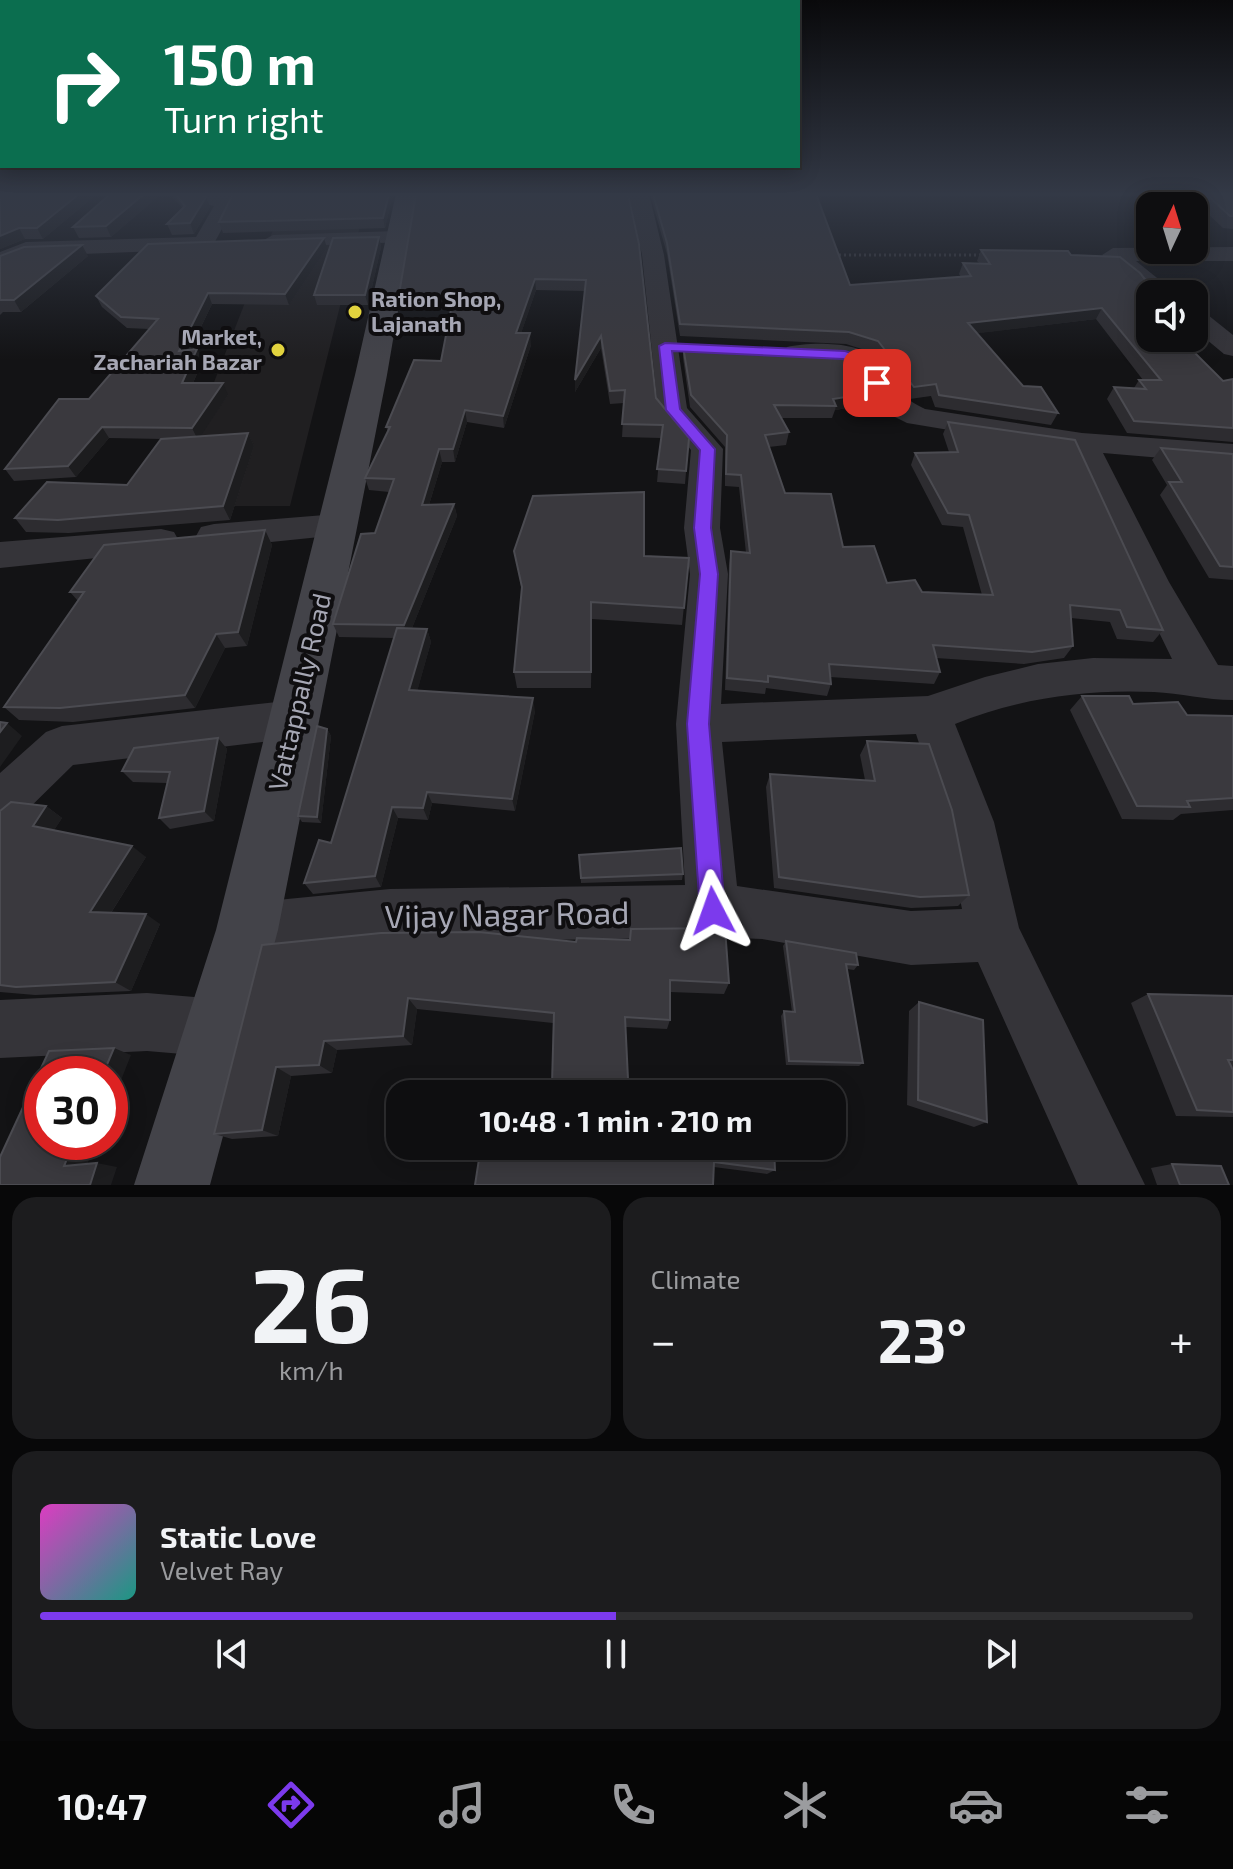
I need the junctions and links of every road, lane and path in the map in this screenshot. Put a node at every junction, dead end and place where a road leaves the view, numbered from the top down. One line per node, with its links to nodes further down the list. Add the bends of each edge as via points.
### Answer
1 (44, 249): 7 (street, via 16,251)
2 (396, 249): 14 (main road, Vattappally Road)
3 (654, 249): 19 (street, via 680,347 673,410 707,449 702,528 709,574)
4 (1233, 254): 8 (street, via 1113,255)
5 (827, 255): 6 (path)
6 (986, 255)
7 (0, 260)
8 (1146, 280)
9 (1208, 327): 10 (street)
10 (1233, 348)
11 (770, 352): 12 (street, via 856,358 893,405 918,417)
12 (1082, 442): 13 (street); 16 (street, via 1146,573)
13 (1233, 454)
14 (337, 526): 15 (street); 18 (main road, Vattappally Road)
15 (0, 555)
16 (1219, 682): 17 (street, via 1069,674 981,693)
17 (929, 715): 19 (street); 23 (street, via 949,754 974,831)
18 (295, 719): 20 (street, via 62,746); 22 (main road, Vattappally Road)
19 (698, 724): 21 (street)
20 (0, 804)
21 (713, 911): 22 (street, Vijay Nagar Road, via 390,916); 23 (street, Vijay Nagar Road, via 762,913 911,938)
22 (247, 930): 24 (main road, Vattappally Road)
23 (993, 934): 27 (street)
24 (218, 1028): 25 (street, via 147,1022); 26 (main road, Vattappally Road)
25 (0, 1029)
26 (172, 1185)
27 (1112, 1185)

